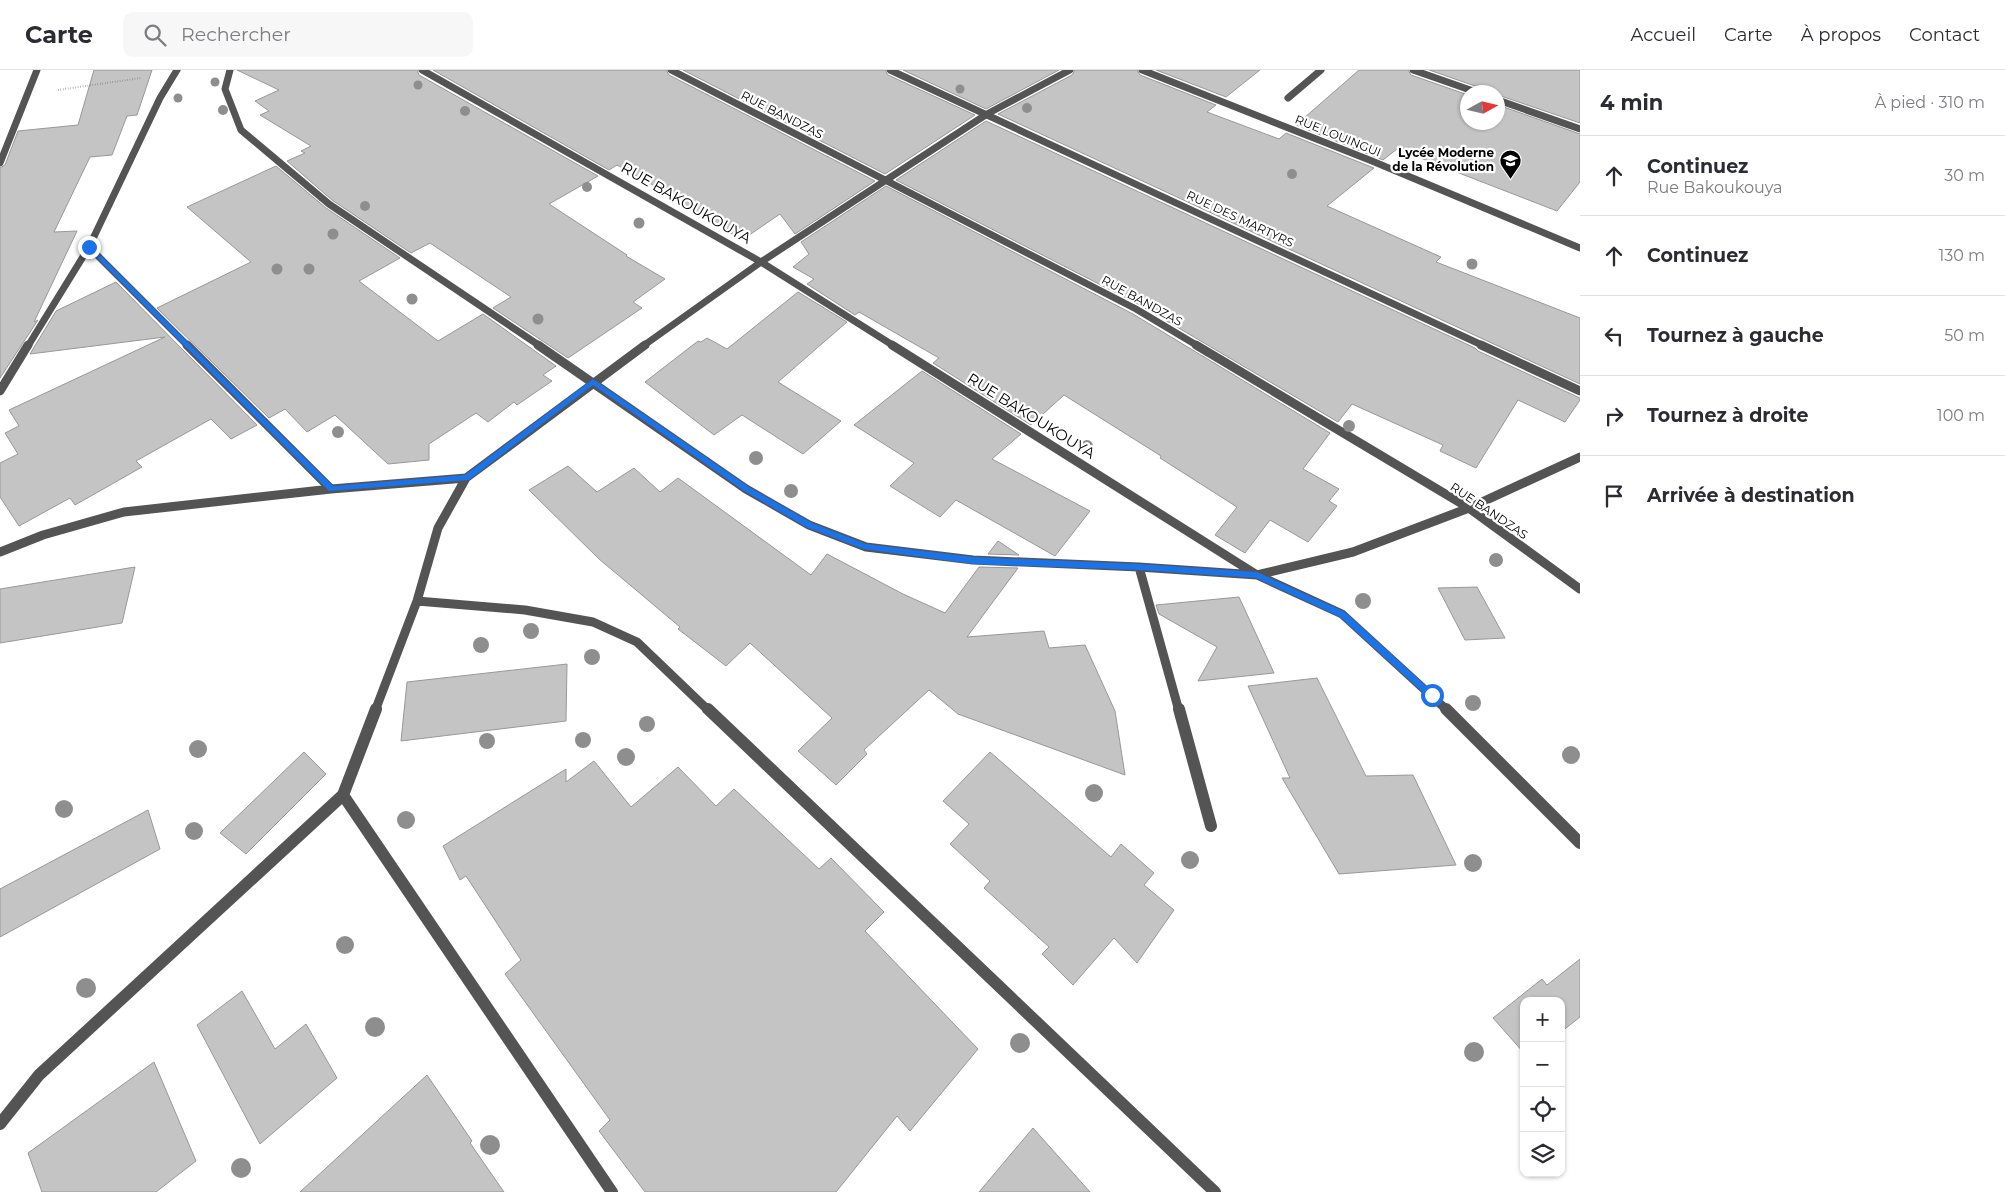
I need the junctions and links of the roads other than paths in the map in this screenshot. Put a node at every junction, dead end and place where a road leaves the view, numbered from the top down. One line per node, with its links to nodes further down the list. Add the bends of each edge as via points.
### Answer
1 (37, 70): 17 (street)
2 (184, 70): 11 (street)
3 (230, 70): 22 (street, via 225,89 241,130 266,152 329,204)
4 (422, 70): 21 (street, RUE BAKOUKOUYA)
5 (671, 70): 18 (street, RUE BANDZAS)
6 (890, 70): 15 (street, RUE DES MARTYRS)
7 (1070, 70): 15 (street)
8 (1142, 70): 20 (street, RUE LOUINGUI)
9 (1321, 70): 13 (street)
10 (1413, 70): 12 (street)
11 (177, 71): 19 (street, via 160,98)
12 (1460, 86)
13 (1288, 98)
14 (1505, 103): 16 (street)
15 (987, 114): 18 (street); 24 (street, RUE DES MARTYRS)
16 (1580, 130)
17 (0, 163)
18 (886, 181): 21 (street); 28 (street, RUE BANDZAS, via 1136,309)
19 (89, 247): 23 (street); 27 (street)
20 (1580, 248)
21 (761, 262): 22 (street); 31 (street, RUE BAKOUKOUYA)
22 (593, 382): 26 (street); 30 (street, via 746,489 809,525 866,547 973,560)
23 (0, 391)
24 (1580, 391)
25 (1580, 457): 28 (street)
26 (466, 478): 27 (street); 33 (street, via 438,528)
27 (331, 489): 29 (street, via 124,512 43,535)
28 (1469, 508): 31 (street, via 1353,552); 32 (street, RUE BANDZAS)
29 (0, 552)
30 (1139, 567): 31 (street); 35 (street)
31 (1257, 575): 36 (street, RUE BAKOUKOUYA, via 1342,614 1432,695)
32 (1580, 589)
33 (417, 601): 34 (street); 38 (street, via 535,611 593,622 637,642)
34 (343, 795): 37 (street, via 39,1075); 39 (street)
35 (1211, 826)
36 (1580, 843)
37 (0, 1124)
38 (1214, 1191)
39 (612, 1192)

